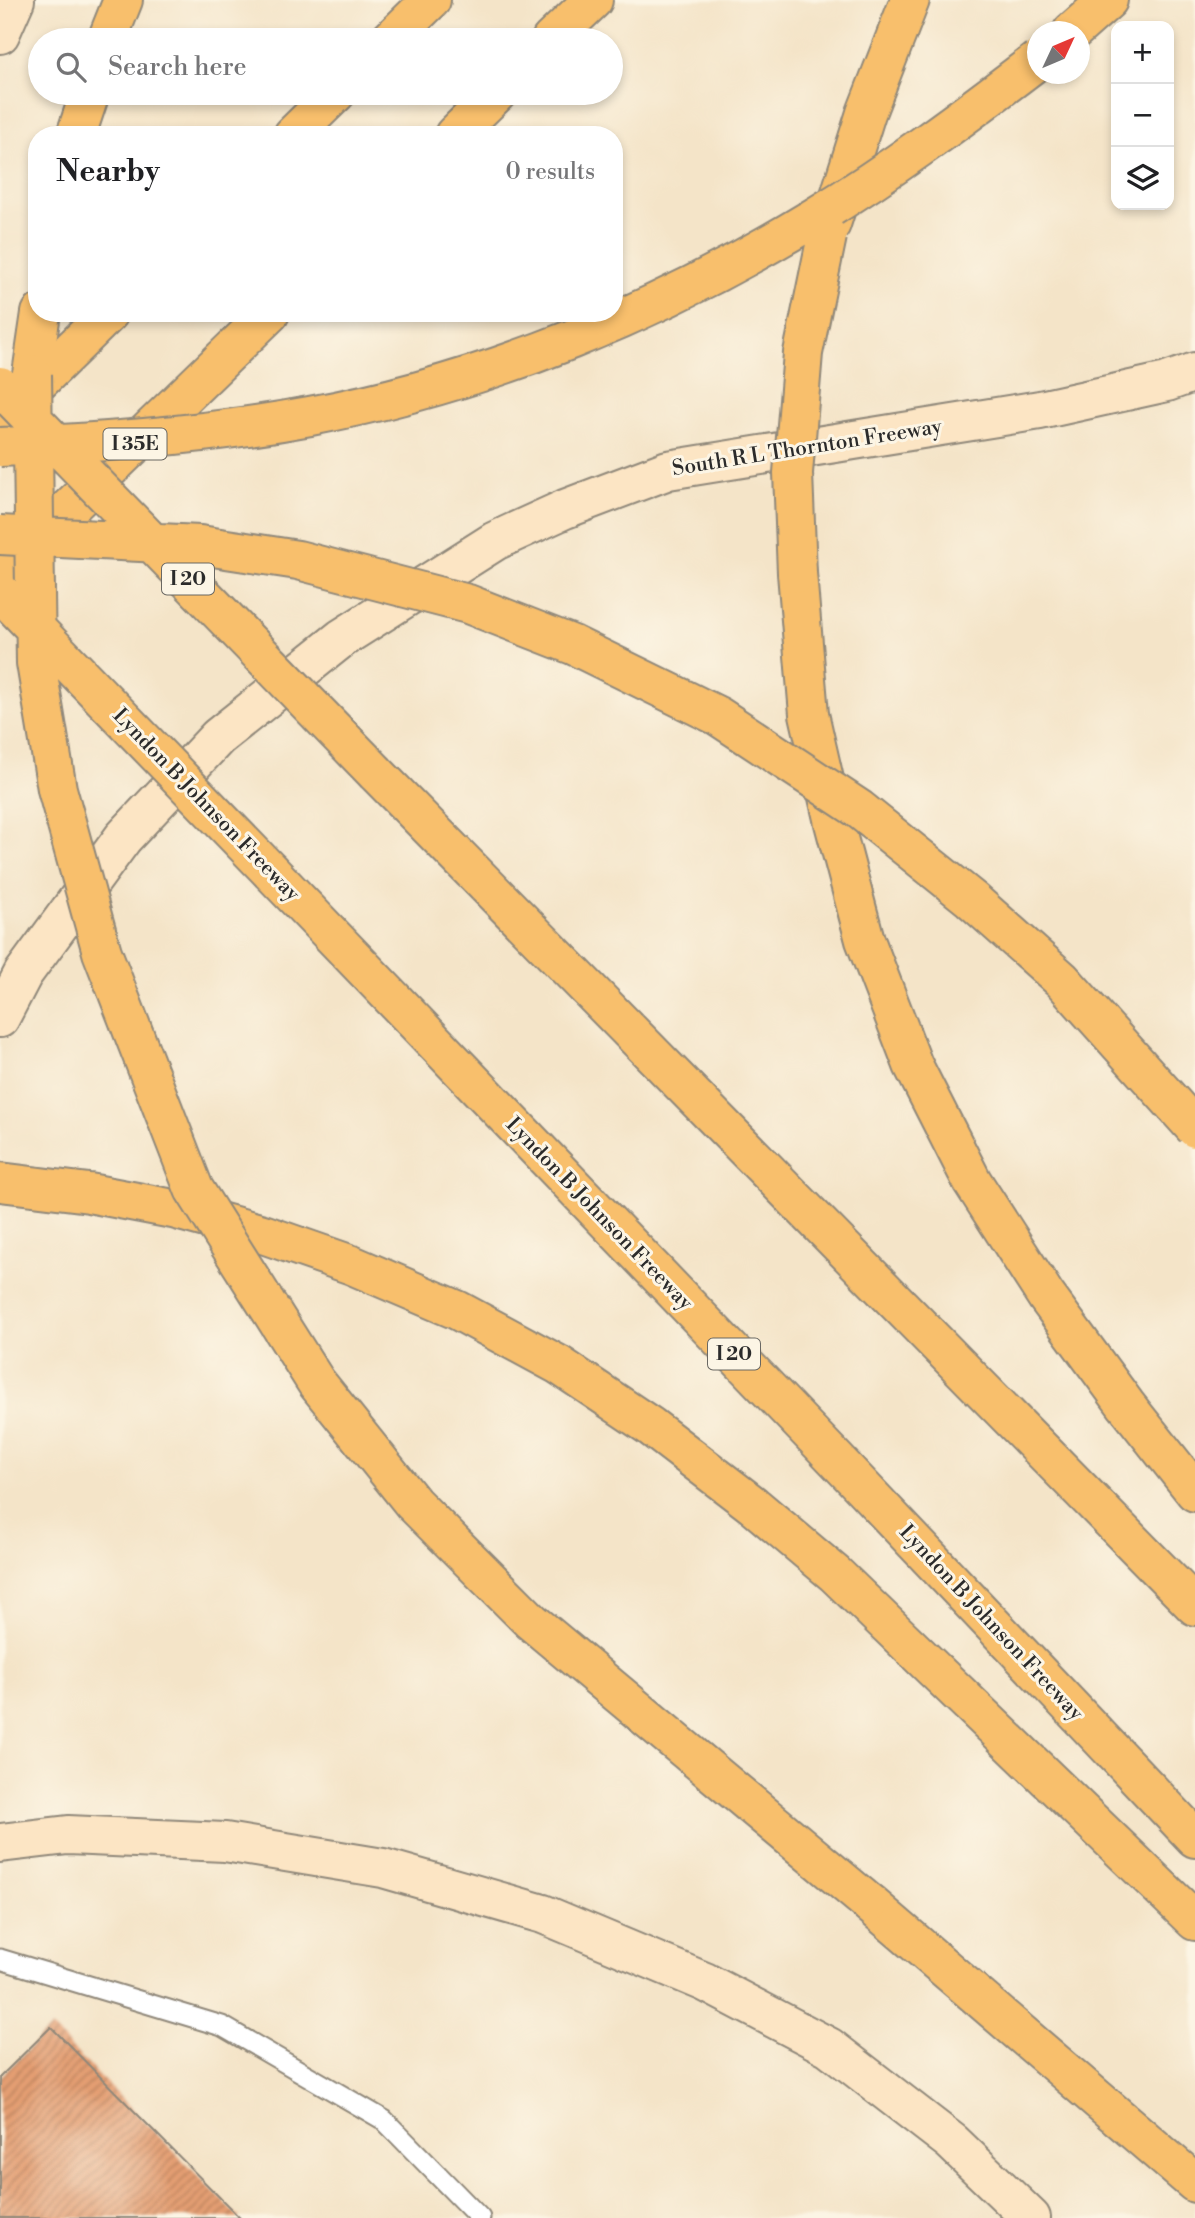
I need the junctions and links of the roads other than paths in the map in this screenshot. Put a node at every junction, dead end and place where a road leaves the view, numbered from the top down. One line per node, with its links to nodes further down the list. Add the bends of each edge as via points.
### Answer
1 (15, 0): 11 (main road)
2 (123, 0): 8 (highway)
3 (431, 0): 9 (highway)
4 (593, 0): 10 (highway)
5 (910, 0): 34 (highway, bridge, via 866,113 827,236 803,353 793,473 809,714 865,940 913,1065 972,1181 1046,1296)
6 (1108, 0): 7 (highway)
7 (1084, 21)
8 (112, 28)
9 (402, 28)
10 (564, 28)
11 (0, 34)
12 (1027, 68): 19 (highway, bridge, via 816,217)
13 (86, 105): 16 (highway)
14 (324, 105): 17 (highway)
15 (485, 105): 18 (highway)
16 (79, 126)
17 (302, 126)
18 (463, 126)
19 (623, 317)
20 (40, 322): 40 (highway, bridge, via 32,374 36,663 57,789 102,952 194,1189 316,1382 413,1503 531,1621)
21 (100, 322): 26 (highway)
22 (261, 322): 29 (highway, I 35E)
23 (612, 322): 27 (highway, bridge, via 505,363 409,393 312,416 189,434)
24 (1195, 372): 31 (main road, South R L Thornton Freeway, via 1040,410 668,470 495,541 342,638 218,737 123,838 23,974)
25 (0, 386): 35 (highway, I 20, bridge)
26 (0, 420)
27 (0, 447)
28 (0, 535): 32 (highway, bridge, via 200,545 298,560 468,604 573,645 718,716 859,809 971,899 1062,981)
29 (0, 575)
30 (0, 592): 36 (highway, Lyndon B Johnson Freeway / I 20, bridge)
31 (0, 1018)
32 (1195, 1128)
33 (0, 1182): 38 (highway, via 89,1193 263,1234 352,1265 457,1310 559,1365 650,1426 835,1574)
34 (1195, 1492)
35 (1195, 1605)
36 (1195, 1838)
37 (0, 1843): 42 (main road, via 68,1835 225,1842 383,1868 543,1914 705,1982 829,2047 952,2142)
38 (1195, 1921)
39 (0, 1959): 41 (lane, via 222,2026 384,2120)
40 (1195, 2183)
41 (480, 2218)
42 (1031, 2218)

